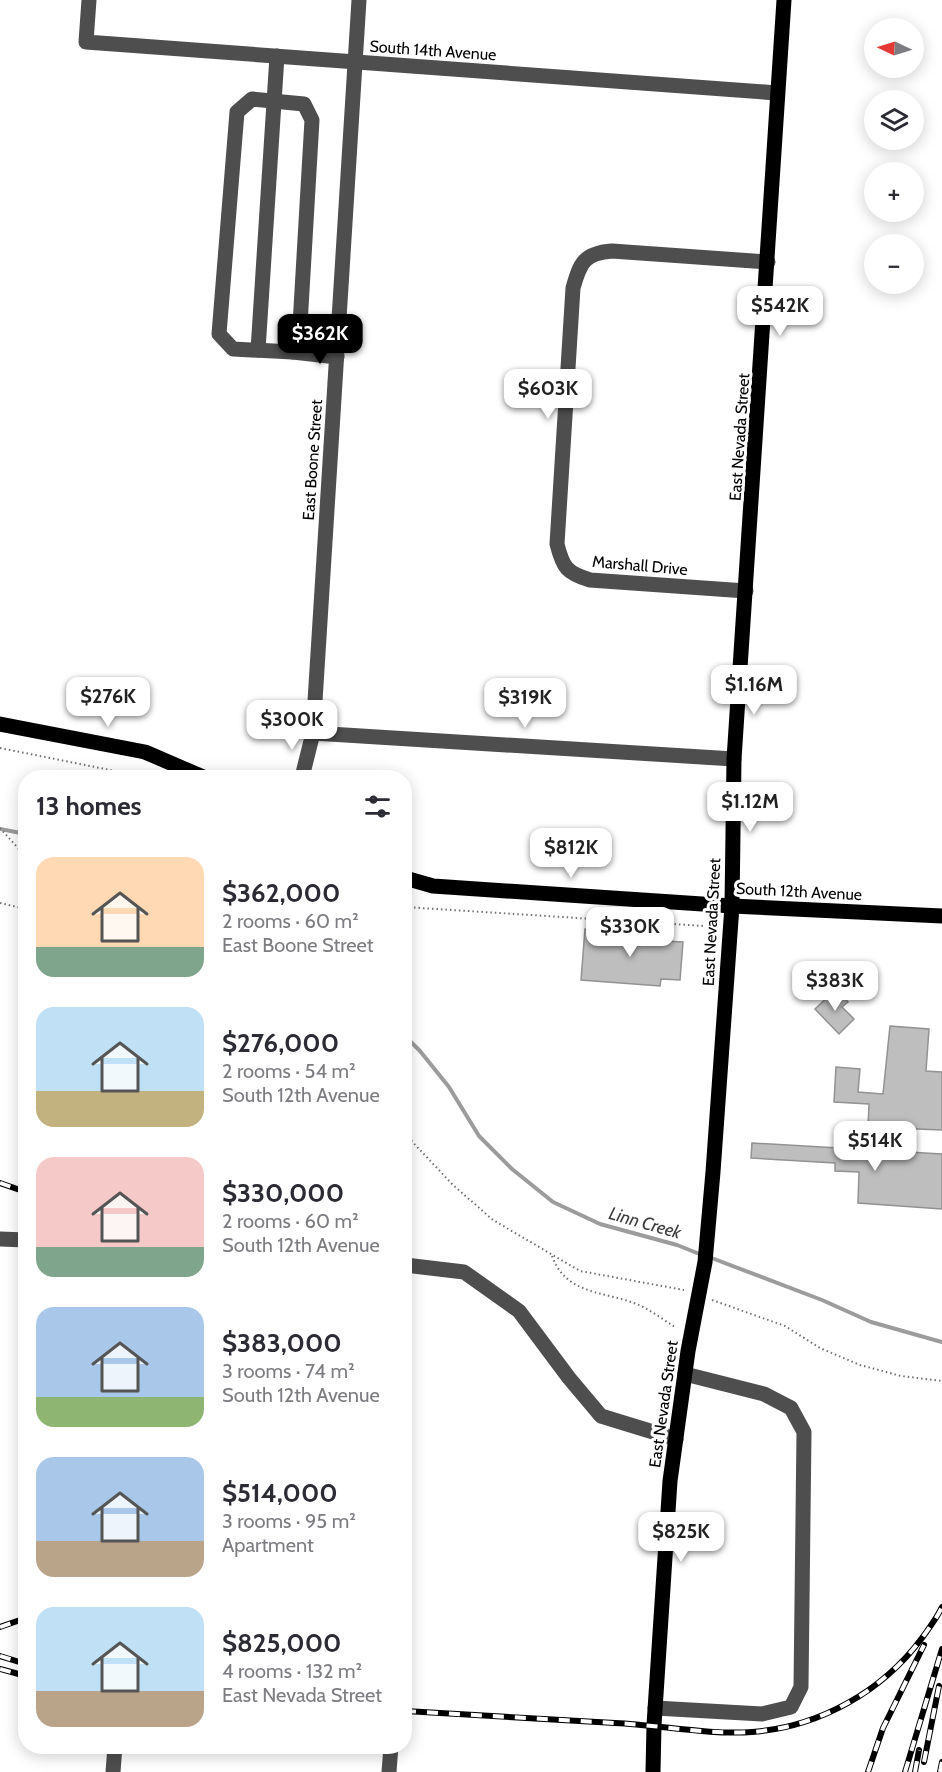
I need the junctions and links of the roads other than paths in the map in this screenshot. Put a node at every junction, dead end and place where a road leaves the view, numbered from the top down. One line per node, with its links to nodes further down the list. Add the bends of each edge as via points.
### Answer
1 (89, 0): 4 (street, South 14th Avenue, via 86,42)
2 (359, 0): 5 (street, East Boone Street)
3 (784, 0): 6 (main road, East Nevada Street)
4 (276, 56): 5 (street, South 14th Avenue); 7 (street)
5 (355, 62): 6 (street, South 14th Avenue); 11 (street, East Boone Street)
6 (777, 93): 8 (main road, East Nevada Street)
7 (274, 102): 9 (street); 9 (street, via 252,99 237,112 219,334 232,349); 10 (street, via 304,104 312,120 299,342)
8 (768, 262): 12 (main road, East Nevada Street); 12 (street, Marshall Drive, via 595,252 579,267 573,288 557,544 561,561 571,574 590,580)
9 (258, 350): 10 (street)
10 (293, 352): 11 (street)
11 (337, 357): 14 (street, East Boone Street)
12 (746, 591): 15 (main road, East Nevada Street)
13 (0, 723): 16 (main road, via 145,752)
14 (313, 733): 15 (street); 17 (street, East Boone Street)
15 (734, 759): 19 (main road, East Nevada Street)
16 (187, 770)
17 (304, 770)
18 (412, 880): 19 (main road, South 12th Avenue, via 433,886)
19 (732, 906): 20 (main road, South 12th Avenue); 24 (main road, East Nevada Street, via 705,1262)
20 (942, 916)
21 (0, 1239): 22 (street)
22 (18, 1240)
23 (412, 1266): 25 (street, via 464,1272 519,1311 601,1416)
24 (685, 1374): 25 (main road, East Nevada Street); 26 (street, via 764,1394 791,1408 804,1432 801,1687 791,1707 762,1714)
25 (676, 1439): 26 (main road, East Nevada Street)
26 (655, 1708): 31 (main road, East Nevada Street)
27 (114, 1754): 29 (street)
28 (390, 1754): 30 (street)
29 (113, 1772)
30 (389, 1772)
31 (653, 1772)

